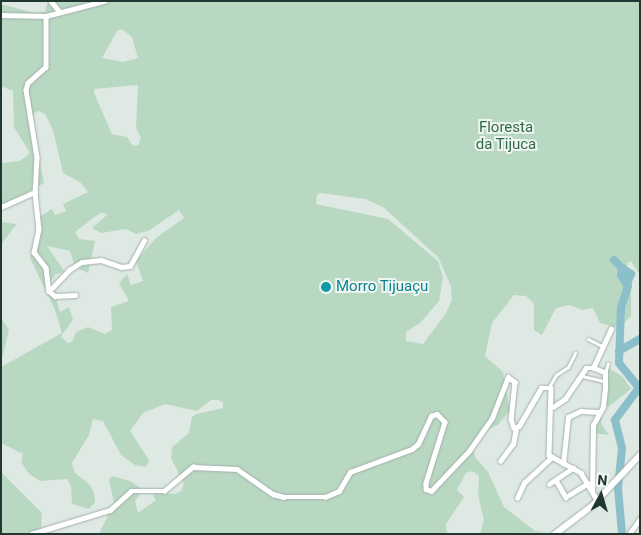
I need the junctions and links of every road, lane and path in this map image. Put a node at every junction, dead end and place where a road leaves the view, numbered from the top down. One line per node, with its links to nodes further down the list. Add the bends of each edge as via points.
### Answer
1 (51, 1): 3 (street)
2 (104, 1): 3 (street)
3 (60, 12): 5 (street)
4 (1, 15): 5 (street)
5 (46, 16): 6 (street, via 46,67 28,83 26,90 37,157)
6 (34, 192): 7 (street); 9 (street, via 39,229 34,252 46,268)
7 (1, 207)
8 (144, 241): 9 (street, via 130,266 121,267 101,260 82,262 73,266)
9 (49, 291): 10 (street, via 56,296)
10 (75, 295)
11 (611, 329): 13 (street)
12 (588, 339): 13 (street)
13 (602, 346): 16 (street)
14 (575, 353): 20 (street, via 568,367 556,375)
15 (608, 363): 17 (street)
16 (593, 368): 17 (street); 18 (street, via 586,368)
17 (605, 373): 19 (street)
18 (582, 376): 19 (street); 21 (street, via 563,401)
19 (603, 381): 22 (street, via 603,407)
20 (549, 387): 21 (street, via 553,390); 23 (street, via 541,388)
21 (553, 407): 25 (street, via 548,448)
22 (599, 412): 27 (street, via 581,411 568,416); 32 (street, via 593,433)
23 (516, 428): 26 (street, via 513,444); 36 (street, via 511,419 515,382 508,376 492,418 469,451 431,491 426,489 426,483 444,427 444,418 437,414 431,416 418,444 412,449 350,472 334,494 300,499 273,494 237,469 193,467 164,491 131,491 110,510)
24 (640, 455): 34 (main road)
25 (551, 458): 27 (street); 33 (street, via 524,483)
26 (500, 460)
27 (563, 464): 28 (street)
28 (573, 468): 29 (street); 30 (street)
29 (556, 480): 30 (street, via 568,496); 31 (street)
30 (588, 483): 32 (street)
31 (549, 484)
32 (592, 492): 34 (street)
33 (517, 498)
34 (597, 500): 37 (main road)
35 (640, 519): 38 (street)
36 (31, 534)
37 (555, 534)
38 (629, 534)

